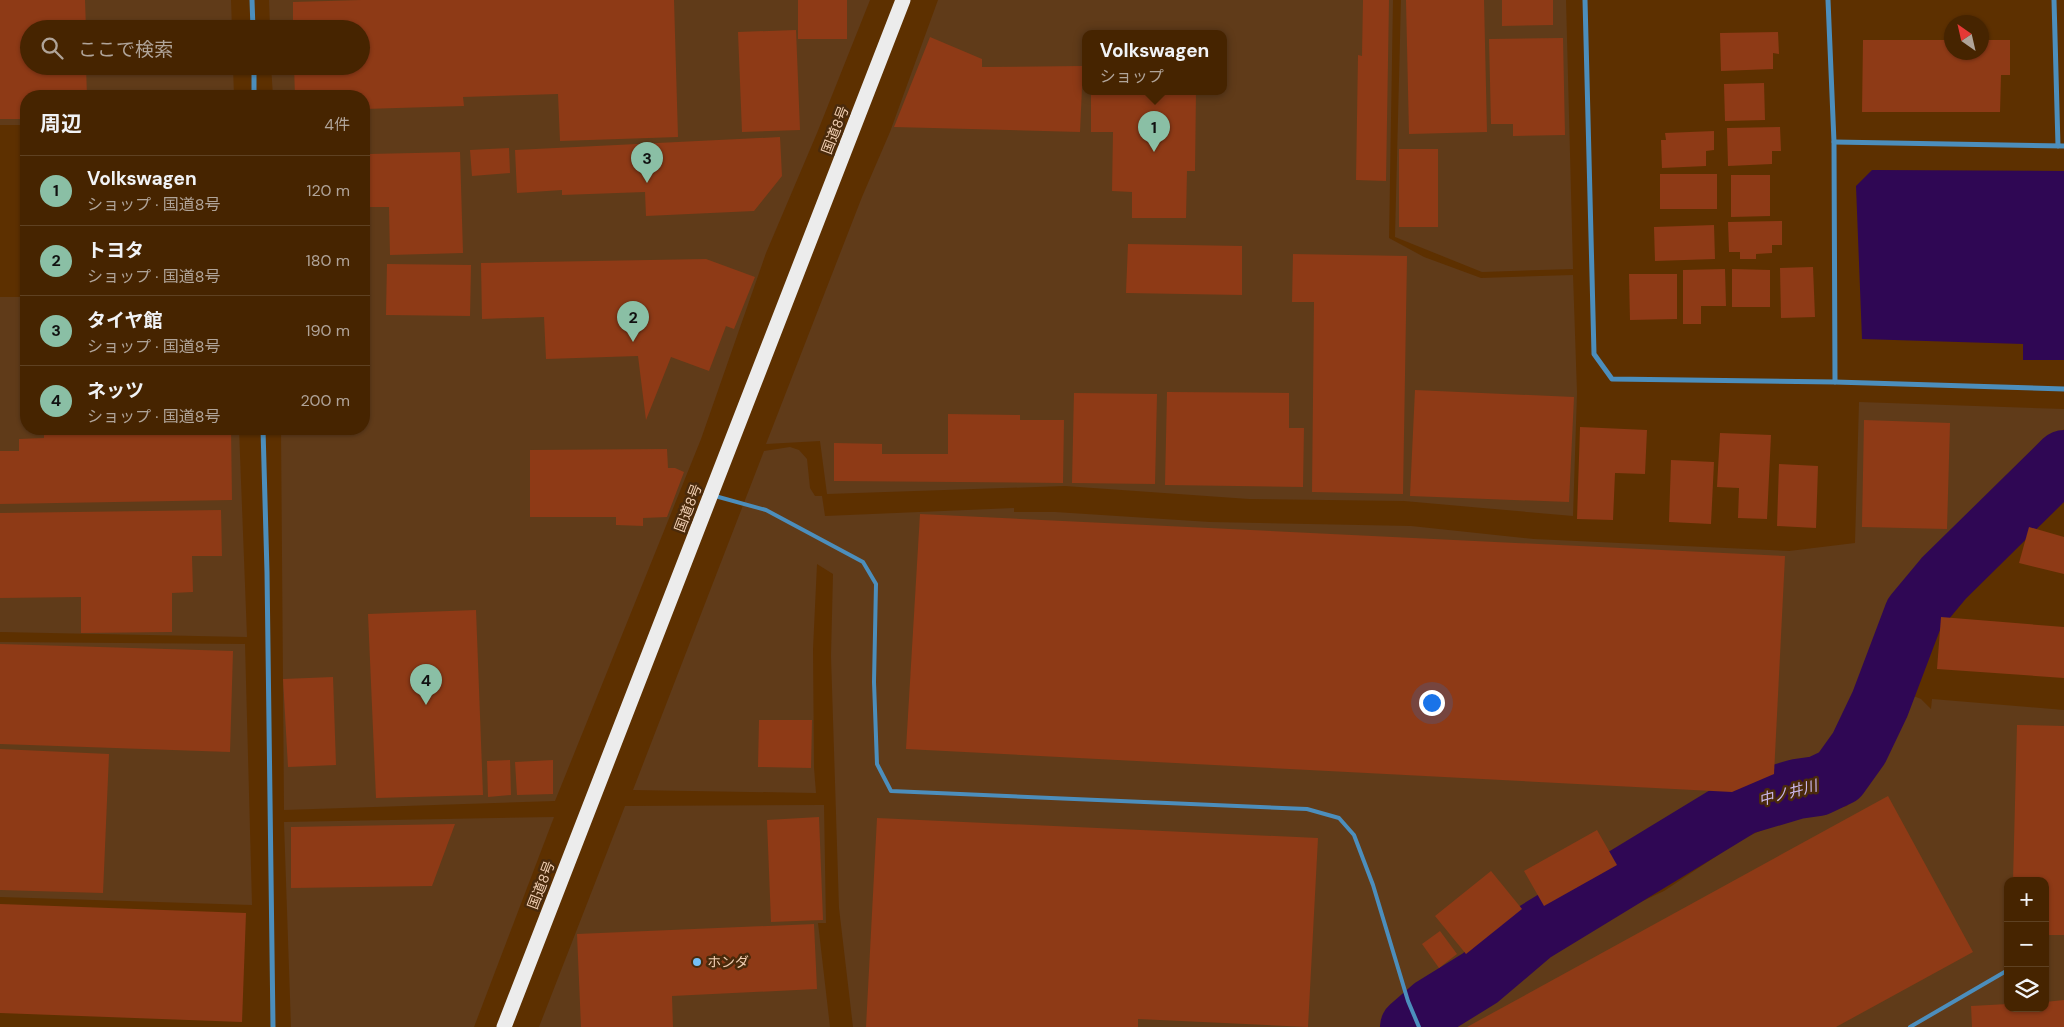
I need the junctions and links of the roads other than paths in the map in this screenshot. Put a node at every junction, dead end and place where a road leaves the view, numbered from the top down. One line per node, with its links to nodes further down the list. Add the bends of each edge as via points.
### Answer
1 (252, 0): 6 (street)
2 (903, 0): 14 (highway, 国道8号)
3 (1585, 0): 11 (street, via 1594,354 1612,379)
4 (1828, 0): 9 (street)
5 (2054, 0): 10 (street)
6 (253, 20)
7 (254, 75): 8 (street)
8 (254, 90)
9 (1834, 142): 10 (street); 11 (street)
10 (2061, 146)
11 (1835, 382): 12 (street)
12 (2064, 389)
13 (263, 435): 16 (street)
14 (710, 495): 17 (highway, 国道8号); 18 (lane, via 766,510 862,562 876,584 874,682 877,764 891,791 1307,809 1339,818 1354,835 1364,859)
15 (2004, 972): 19 (lane)
16 (273, 1027)
17 (504, 1027)
18 (1419, 1027)
19 (1910, 1027)

